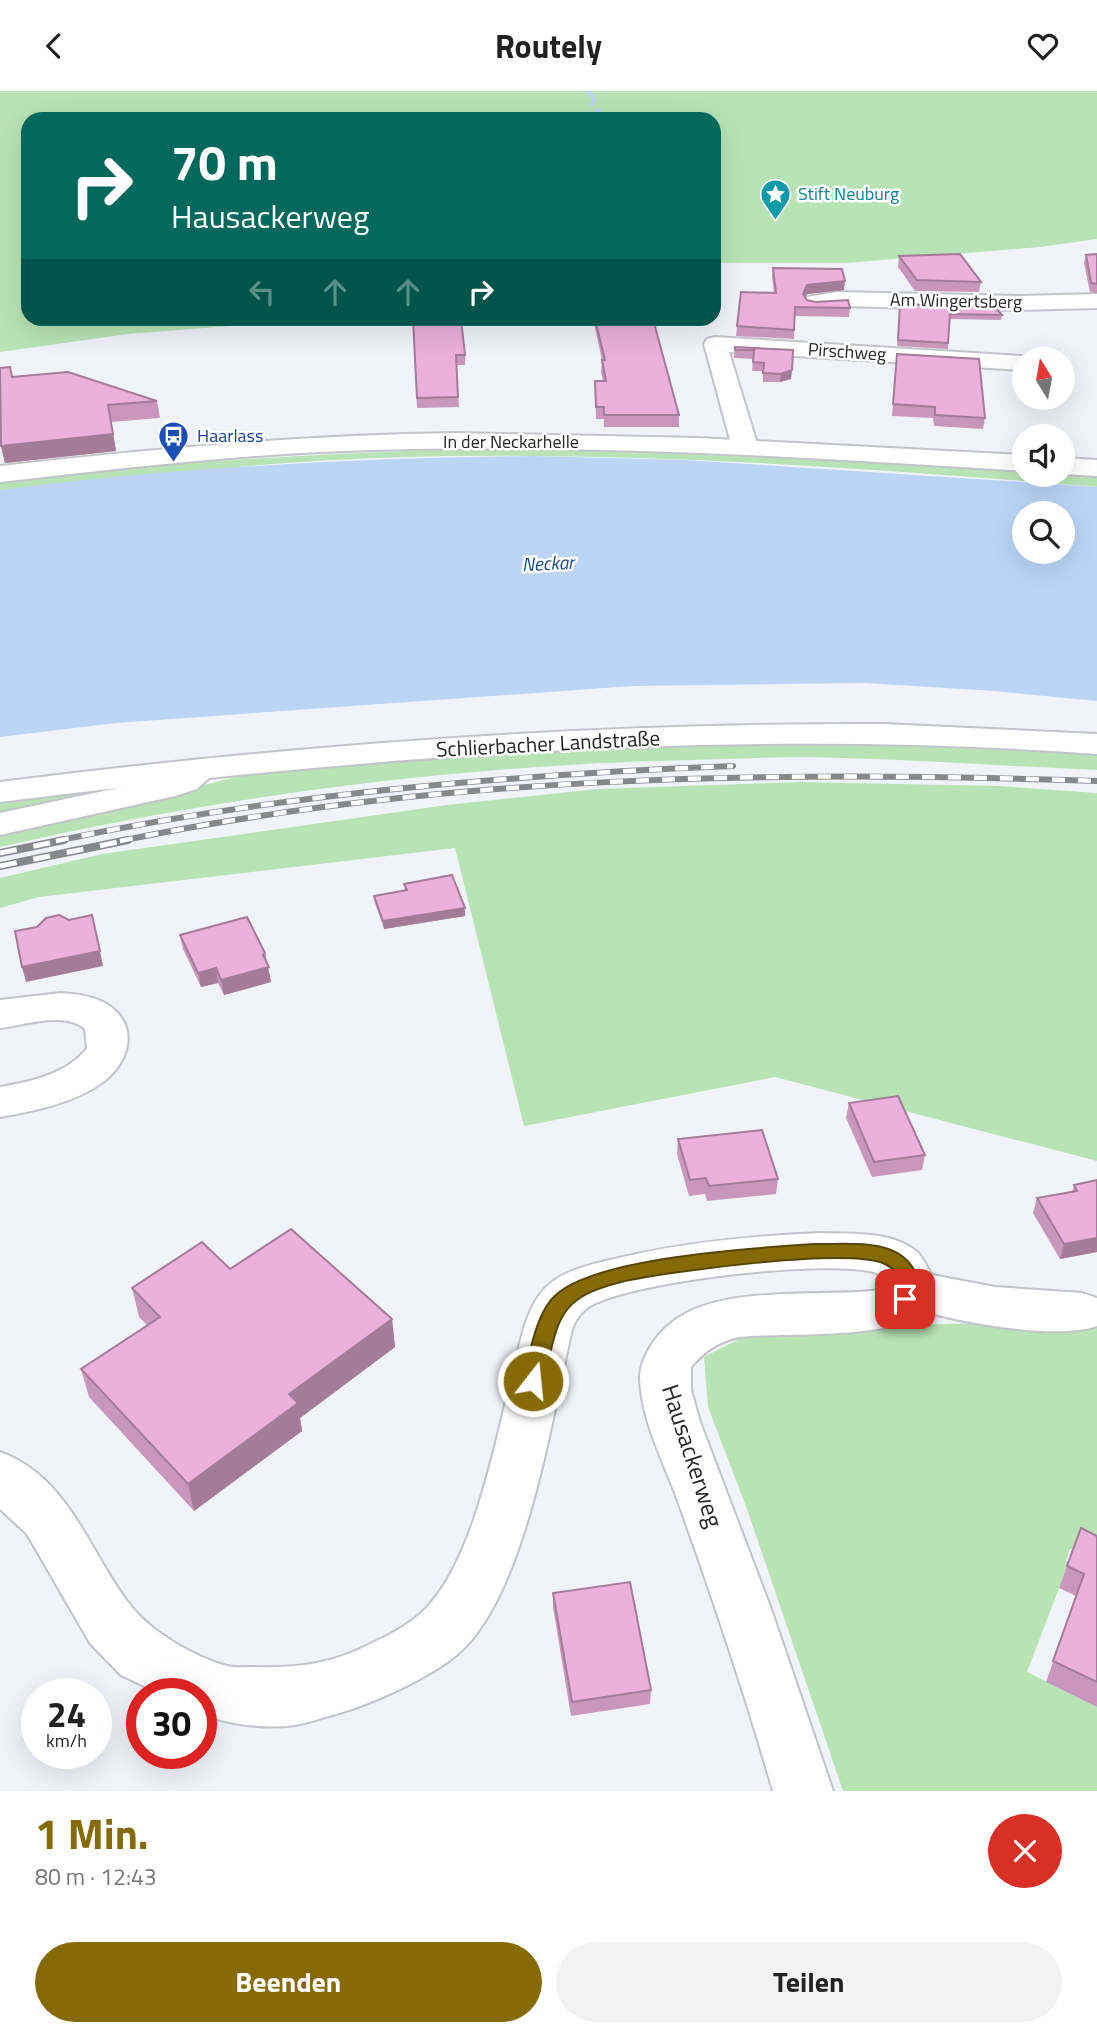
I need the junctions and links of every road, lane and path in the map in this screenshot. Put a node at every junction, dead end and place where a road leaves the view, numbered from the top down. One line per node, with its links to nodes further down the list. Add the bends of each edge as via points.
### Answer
1 (1097, 301): 2 (street, Am Wingertsberg)
2 (815, 302)
3 (709, 326): 4 (street)
4 (715, 344): 5 (street, Pirschweg); 6 (street)
5 (1012, 362)
6 (746, 447): 7 (street, In der Neckarhelle); 10 (street, In der Neckarhelle, via 374,442 215,451)
7 (1012, 462)
8 (1075, 467): 9 (street)
9 (1097, 468)
10 (0, 474)
11 (1097, 744): 12 (street, Schlierbacher Landstraße, via 829,733 637,738 373,753)
12 (202, 769): 13 (street, Schlierbacher Landstraße); 14 (street, via 186,782 163,789)
13 (0, 792)
14 (0, 824)
15 (0, 1014): 16 (street, via 62,1007 85,1010 98,1017 109,1039 100,1062 75,1079 39,1094)
16 (0, 1102)
17 (911, 1289): 18 (street, via 979,1305); 19 (street, via 900,1263 887,1256 844,1251 666,1267 618,1275 571,1293 557,1306 548,1329 486,1564 464,1604 439,1634 394,1662 350,1682 294,1697 226,1695 141,1656 110,1624 46,1517); 20 (street, Hausackerweg, via 905,1299 885,1309 790,1312 722,1322 691,1335 667,1365 665,1377 675,1419)
18 (1082, 1312)
19 (0, 1475)
20 (803, 1791)

